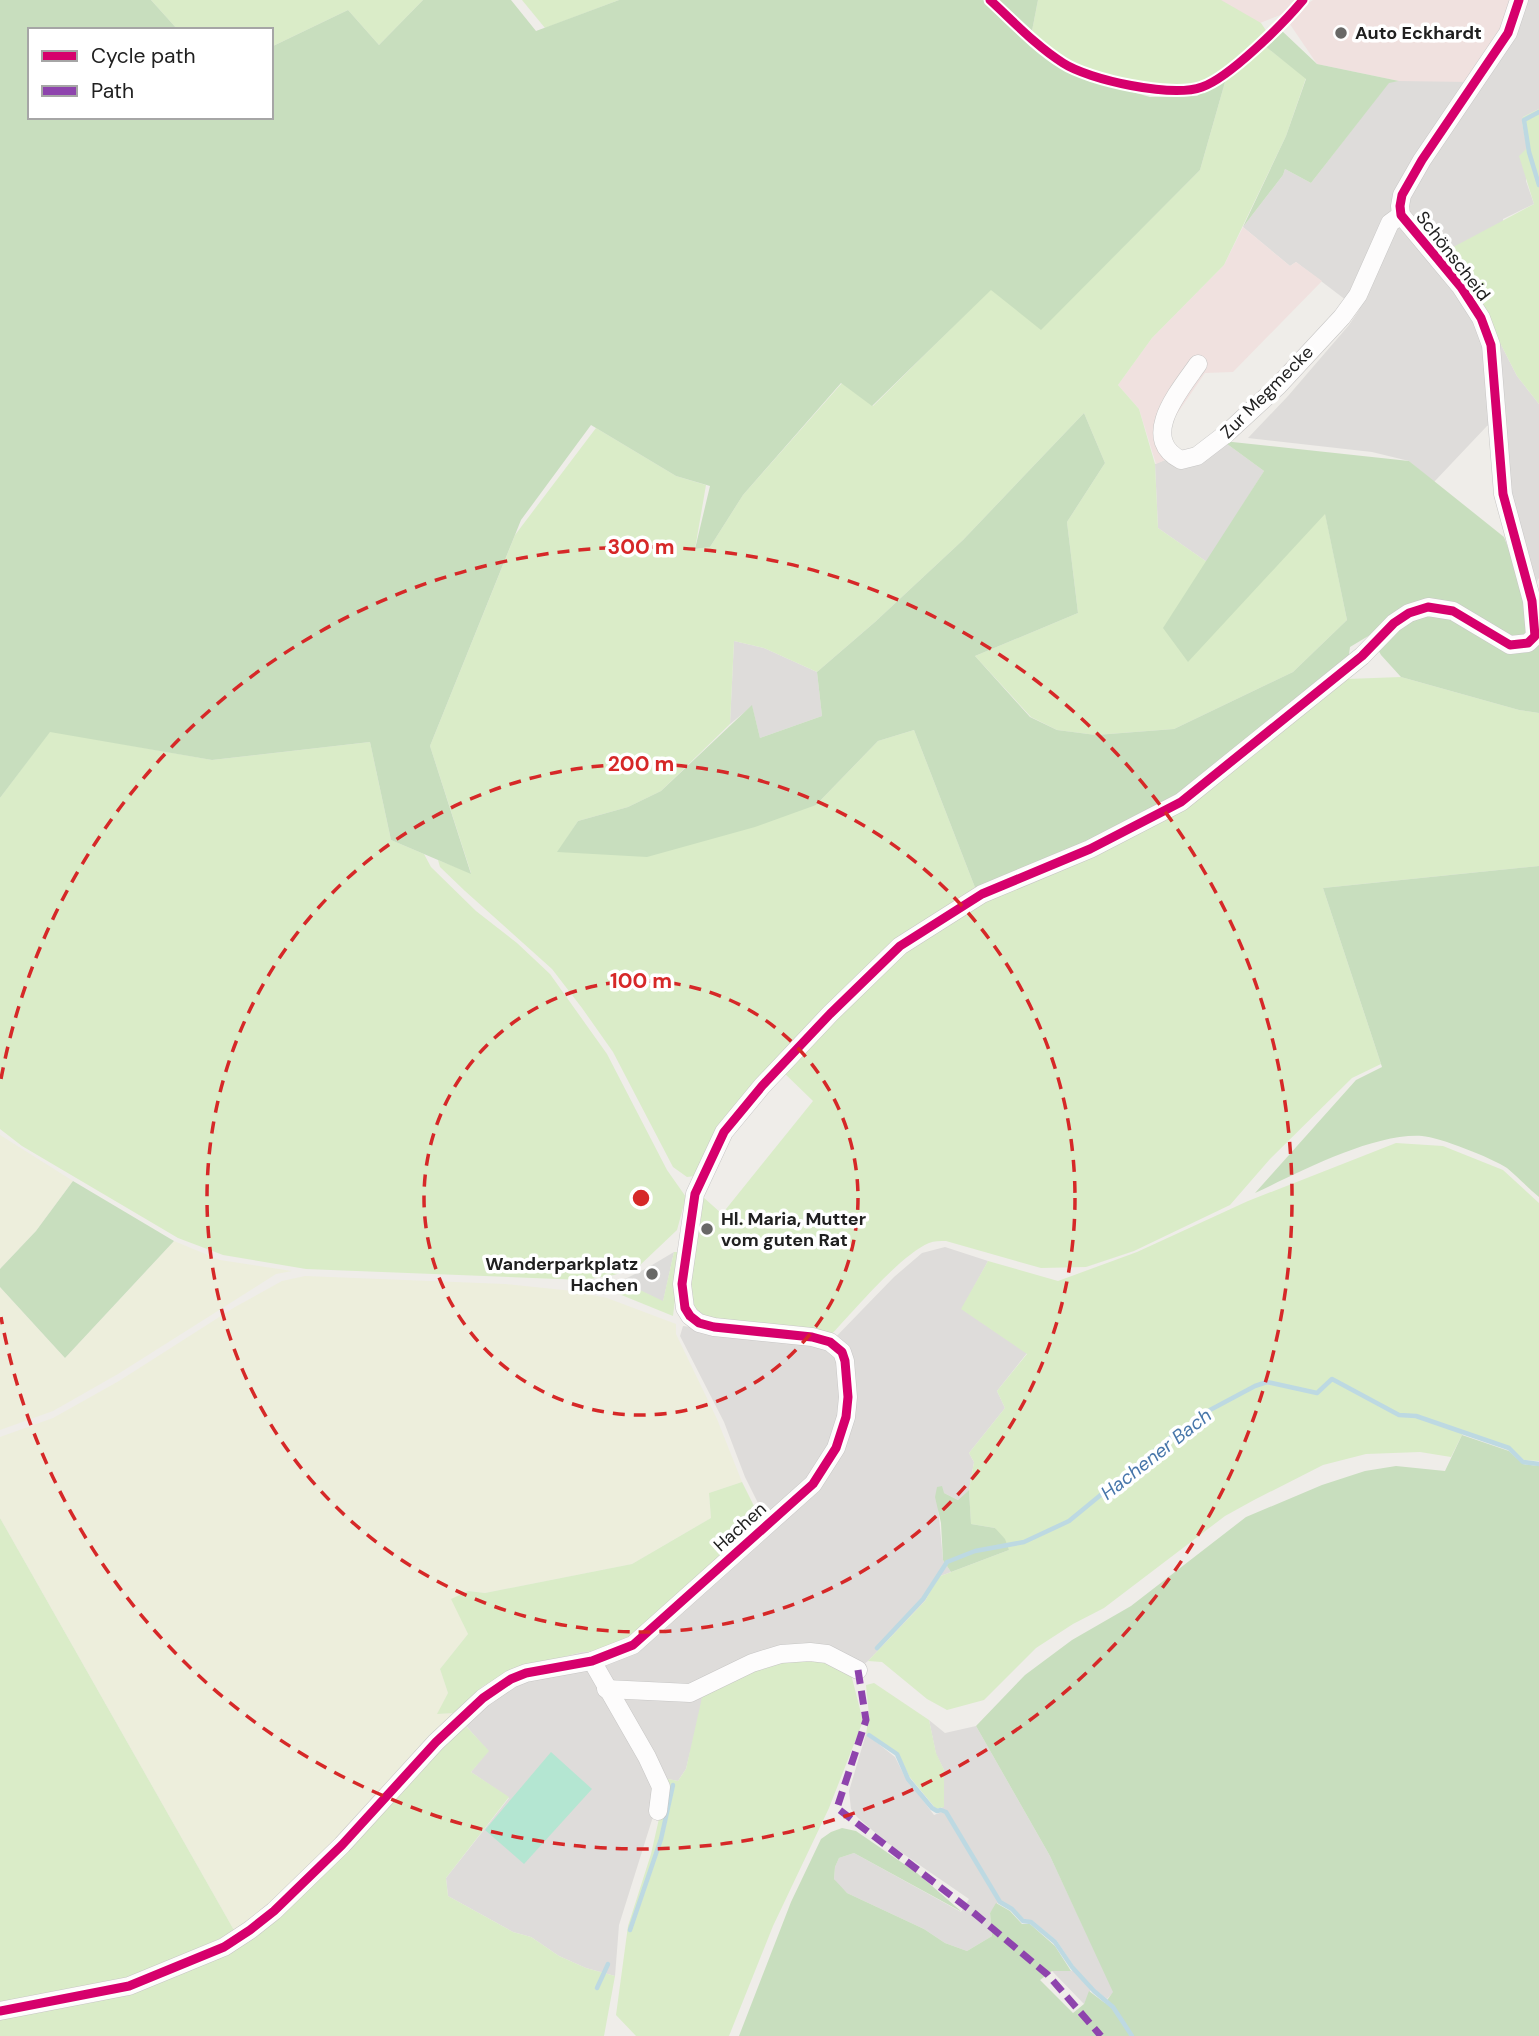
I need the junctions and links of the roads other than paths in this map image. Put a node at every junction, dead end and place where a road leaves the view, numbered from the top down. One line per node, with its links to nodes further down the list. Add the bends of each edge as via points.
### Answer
1 (1518, 0): 2 (street, Schönscheid, via 1508,33 1402,195)
2 (1401, 215): 3 (street, Zur Megmecke, via 1390,223 1358,295 1342,317 1227,433 1197,456 1181,460 1170,454 1164,442 1163,422); 4 (street, Schönscheid, via 1461,287 1481,318 1491,345 1503,494 1532,601 1535,636 1519,646 1503,643 1453,611 1428,607 1409,613 1363,656 1181,802 1090,849 982,894 900,946 830,1014 724,1132 695,1194 682,1284)
3 (1198, 364)
4 (690, 1316): 5 (street, Hachen, via 714,1327 812,1337 837,1347 845,1361 848,1397 842,1431 813,1484 633,1645)
5 (592, 1661): 7 (street); 9 (street, Hachen, via 526,1673 483,1698 274,1911 224,1947 129,1986)
6 (858, 1670): 7 (street, via 827,1654 780,1654 690,1693)
7 (607, 1689): 8 (street, via 661,1787)
8 (658, 1811)
9 (0, 2011)

